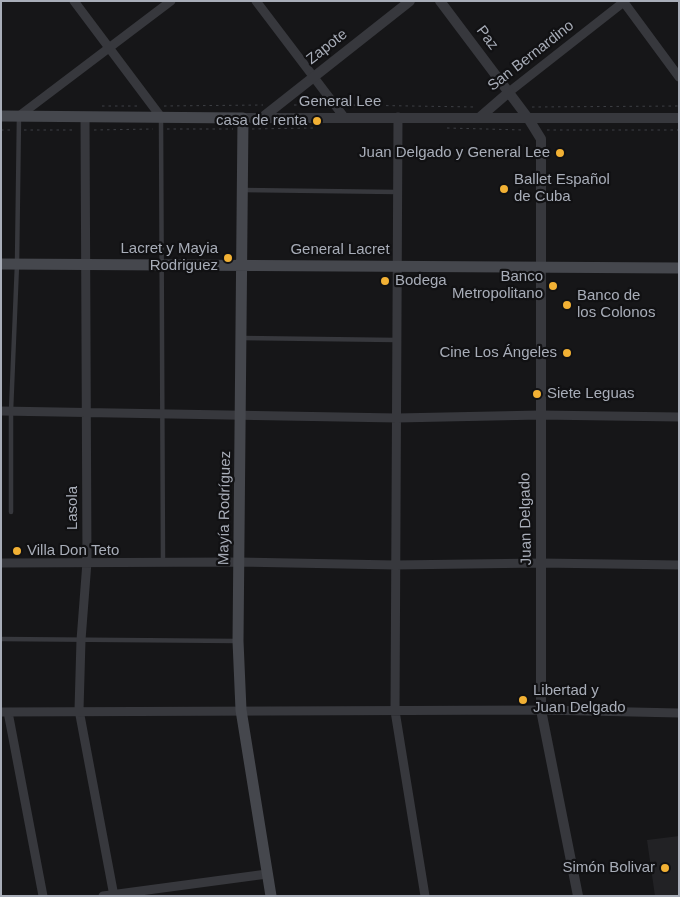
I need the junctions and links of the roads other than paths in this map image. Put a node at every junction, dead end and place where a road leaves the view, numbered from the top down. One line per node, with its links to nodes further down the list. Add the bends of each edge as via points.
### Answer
1 (74, 1): 7 (street)
2 (171, 1): 7 (street)
3 (256, 1): 8 (street)
4 (410, 1): 8 (street, Zapote)
5 (440, 1): 10 (street, Paz)
6 (624, 2): 9 (street); 10 (street, San Bernardino)
7 (110, 48): 13 (street); 21 (street, via 154,106)
8 (312, 77): 15 (street, Zapote); 16 (street)
9 (679, 77)
10 (509, 92): 11 (street, San Bernardino); 18 (street, Paz)
11 (478, 112): 17 (street, General Lee); 18 (street, General Lee)
12 (1, 116): 13 (main road, General Lee)
13 (19, 116): 14 (main road, General Lee); 27 (lane)
14 (85, 117): 21 (main road, General Lee); 28 (street, Lasola)
15 (263, 117): 16 (street, General Lee); 22 (street, General Lee)
16 (344, 117): 17 (street, General Lee)
17 (398, 117): 25 (street)
18 (528, 118): 19 (street, General Lee); 23 (street)
19 (542, 118): 20 (street, General Lee); 23 (street, Juan Delgado)
20 (679, 118)
21 (161, 123): 22 (main road, General Lee); 29 (lane)
22 (243, 123): 24 (main road, Mayía Rodríguez)
23 (540, 136): 32 (street, Juan Delgado)
24 (242, 190): 25 (lane); 30 (main road, Mayía Rodríguez)
25 (398, 192): 31 (street)
26 (1, 264): 27 (main road, General Lacret)
27 (17, 264): 28 (main road, General Lacret); 36 (lane)
28 (85, 264): 29 (main road, General Lacret); 37 (street, Lasola)
29 (162, 264): 30 (main road, General Lacret); 38 (lane)
30 (240, 265): 31 (main road, General Lacret); 34 (main road, Mayía Rodríguez)
31 (397, 266): 32 (main road, General Lacret); 35 (street)
32 (541, 268): 33 (main road, General Lacret); 39 (street, Juan Delgado)
33 (679, 268)
34 (241, 338): 35 (lane); 40 (main road, Mayía Rodríguez)
35 (396, 340): 42 (street)
36 (6, 411): 37 (street); 43 (lane)
37 (86, 414): 38 (street); 44 (street, Lasola)
38 (162, 415): 40 (street); 45 (lane)
39 (540, 415): 41 (street); 42 (street); 48 (street, Juan Delgado)
40 (241, 416): 42 (street); 46 (main road, Mayía Rodríguez)
41 (679, 417)
42 (397, 418): 49 (street)
43 (11, 512)
44 (87, 562): 45 (street); 47 (street); 52 (street, Lasola)
45 (163, 562): 46 (street)
46 (239, 562): 49 (street); 53 (main road, Mayía Rodríguez)
47 (1, 563)
48 (541, 563): 49 (street); 50 (street); 56 (street, Juan Delgado)
49 (395, 565): 57 (street)
50 (679, 565)
51 (1, 638): 52 (lane)
52 (80, 640): 53 (lane); 54 (street, Lasola)
53 (238, 641): 55 (main road, Mayía Rodríguez)
54 (80, 710): 55 (street); 58 (street); 61 (street, Lasola)
55 (241, 710): 57 (street); 60 (main road, Mayía Rodríguez)
56 (541, 710): 57 (street); 59 (street); 66 (street, Juan Delgado)
57 (395, 711): 65 (street)
58 (5, 712): 62 (street)
59 (679, 713)
60 (268, 874): 61 (street); 64 (main road, Mayía Rodríguez)
61 (114, 895): 63 (street)
62 (43, 896)
63 (103, 896)
64 (271, 896)
65 (425, 896)
66 (578, 896)

